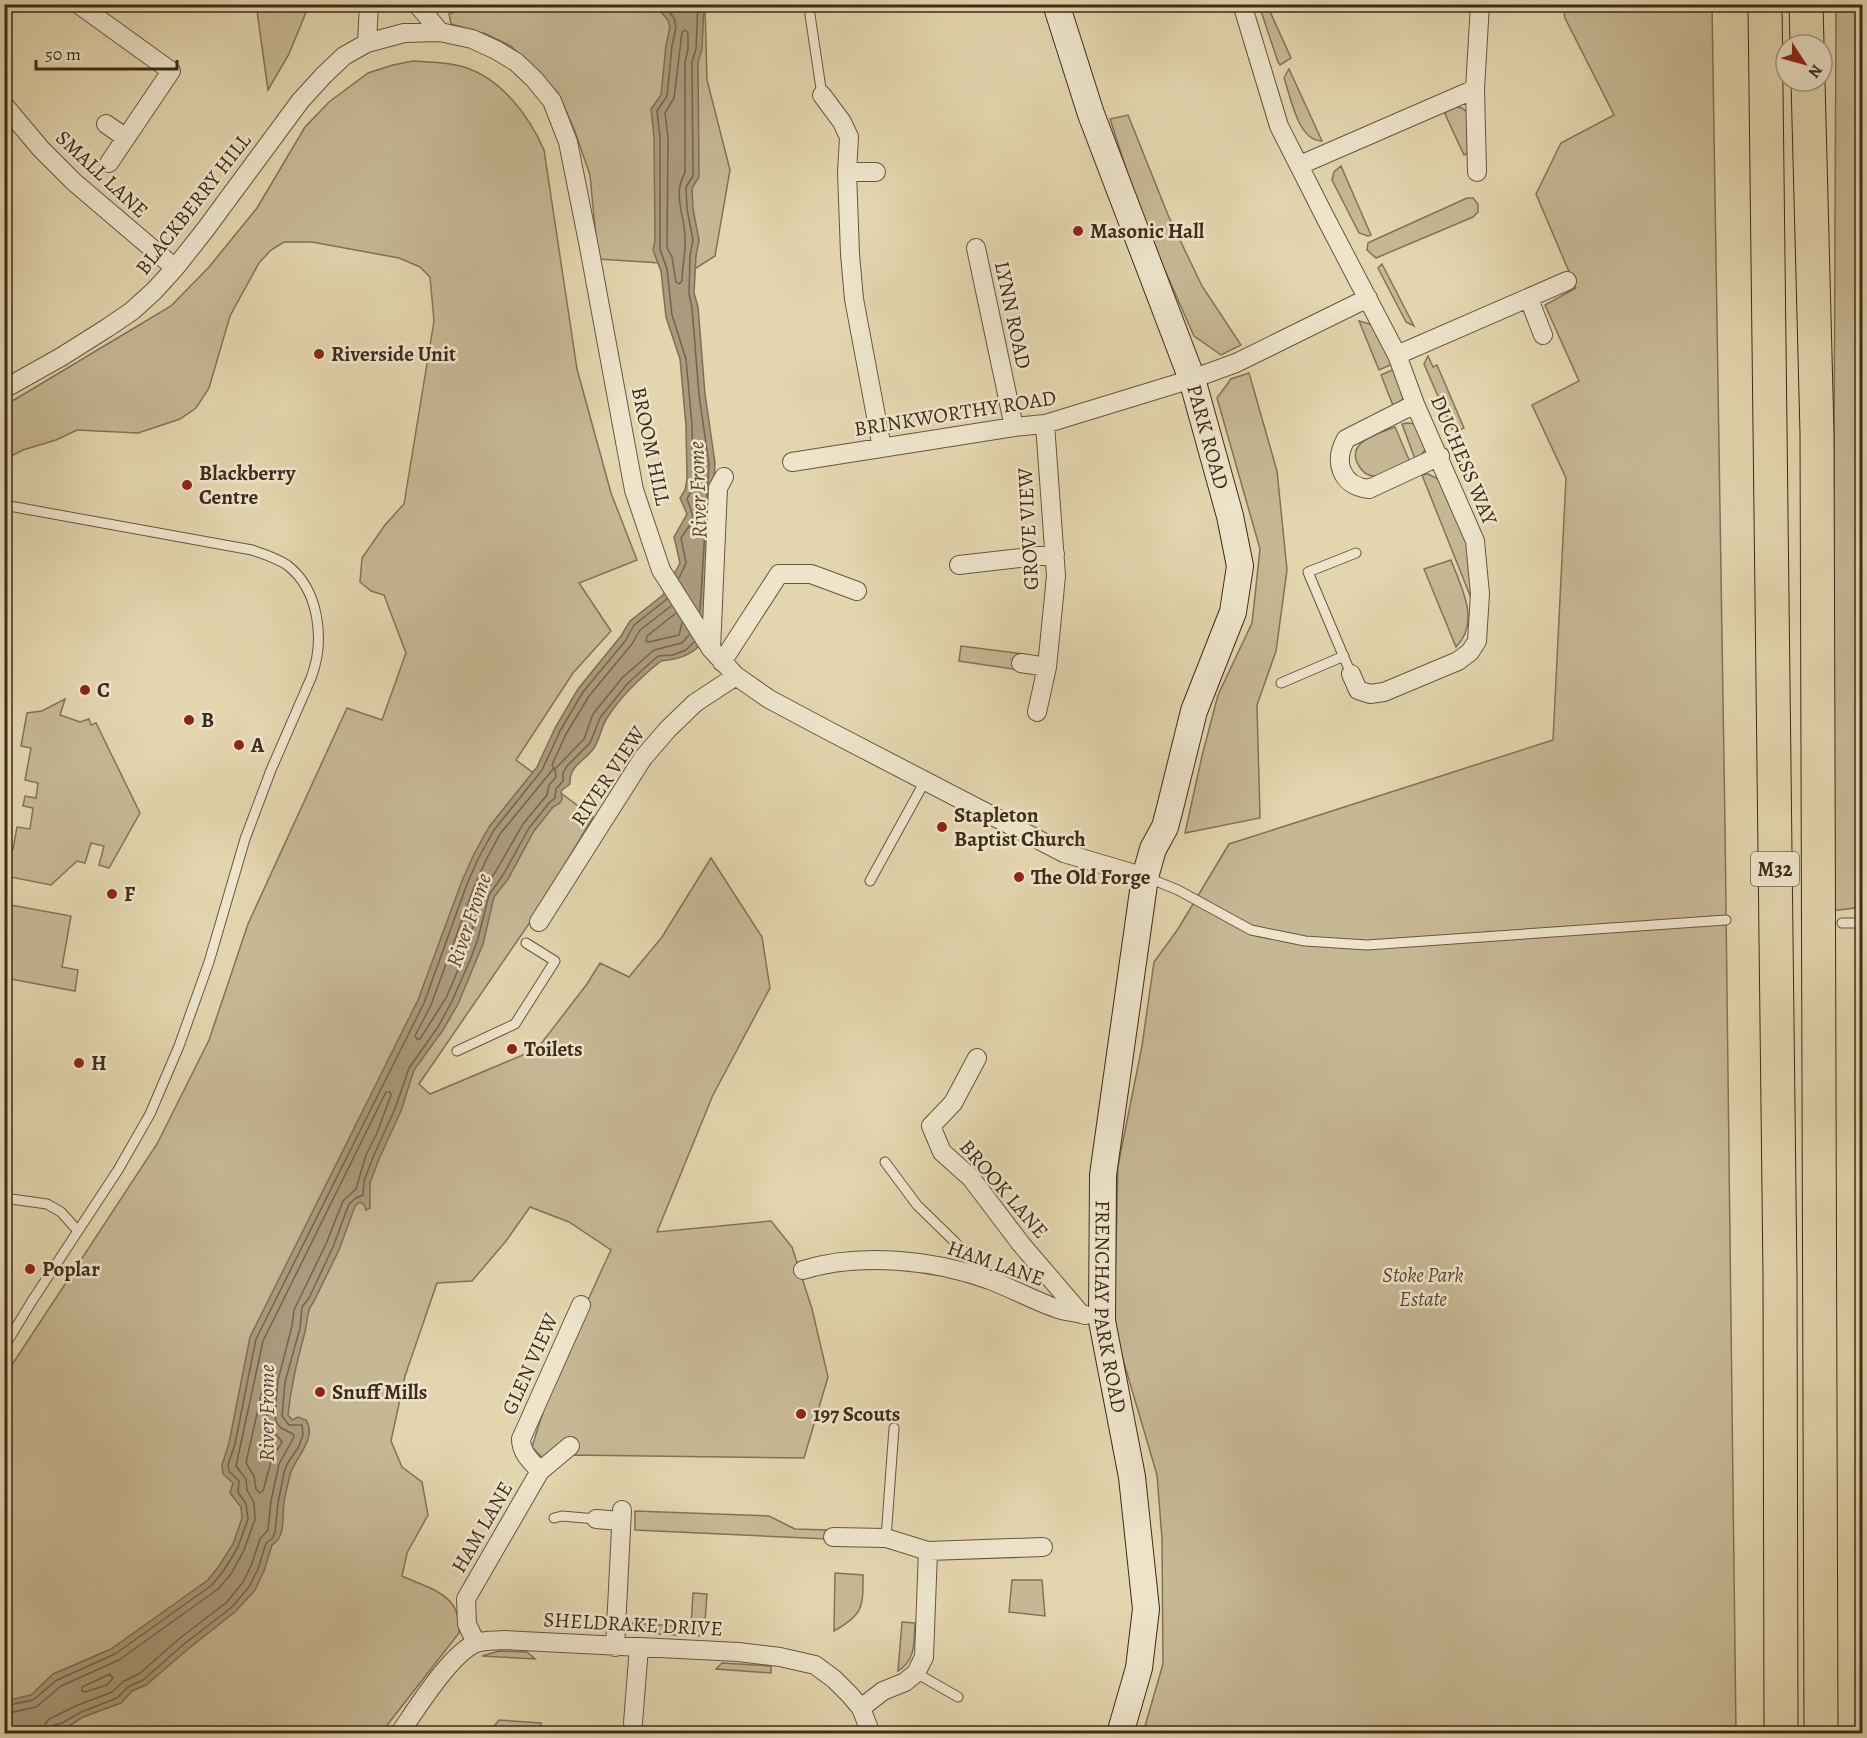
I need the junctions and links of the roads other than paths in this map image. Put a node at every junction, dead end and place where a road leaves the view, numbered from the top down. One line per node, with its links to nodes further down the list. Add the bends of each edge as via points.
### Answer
1 (78, 4): 18 (street, via 177,76)
2 (369, 4): 12 (street)
3 (417, 4): 10 (street)
4 (1056, 4): 31 (main road, PARK ROAD, via 1091,114)
5 (1242, 4): 20 (street, DUCHESS WAY, via 1280,126)
6 (1480, 4): 13 (street)
7 (1765, 4): 90 (highway, M32, via 1780,1277)
8 (1806, 4): 11 (highway)
9 (810, 15): 15 (lane)
10 (440, 32): 12 (street, BROOM HILL, via 404,33); 45 (street, BROOM HILL, via 472,39 516,62 552,101 568,142 634,490 664,576)
11 (1807, 33)
12 (367, 43): 25 (street, BLACKBERRY HILL, via 344,57 301,100)
13 (1475, 89): 20 (street); 23 (street)
14 (1808, 93): 91 (highway, M32, via 1817,433)
15 (822, 95): 21 (street, via 849,137)
16 (4, 105): 25 (street, SMALL LANE, via 74,182)
17 (106, 124): 18 (street)
18 (126, 138): 19 (street)
19 (109, 162)
20 (1300, 165): 27 (street, DUCHESS WAY)
21 (847, 172): 22 (street); 36 (street, via 854,299)
22 (876, 172)
23 (1477, 172)
24 (976, 248): 35 (street, LYNN ROAD)
25 (175, 268): 32 (street, BLACKBERRY HILL, via 132,311)
26 (1568, 281): 28 (street)
27 (1368, 298): 30 (street, DUCHESS WAY); 31 (street, via 1236,363)
28 (1529, 299): 29 (street); 30 (street)
29 (1543, 335)
30 (1397, 355): 33 (street, DUCHESS WAY)
31 (1192, 379): 34 (street, BRINKWORTHY ROAD); 54 (main road, PARK ROAD, via 1240,566 1233,612 1194,711 1168,817)
32 (4, 389)
33 (1415, 404): 37 (street, DUCHESS WAY); 37 (street, via 1346,439 1338,462 1356,488 1369,489)
34 (1045, 424): 35 (street, BRINKWORTHY ROAD); 42 (street, GROVE VIEW)
35 (1014, 427): 36 (street, BRINKWORTHY ROAD)
36 (882, 448): 38 (street, BRINKWORTHY ROAD)
37 (1440, 456): 49 (street, DUCHESS WAY, via 1475,541 1480,594 1477,641 1458,661 1383,692 1370,694 1358,690)
38 (792, 462)
39 (724, 477): 45 (street, via 718,488)
40 (4, 505): 65 (lane, via 262,553 286,564 302,581 318,629 316,665 245,840 179,1046 143,1130)
41 (1356, 553): 46 (lane, via 1308,572)
42 (1055, 554): 43 (street); 48 (street, GROVE VIEW)
43 (959, 566)
44 (857, 591): 45 (street, via 811,574 778,574)
45 (713, 650): 50 (street, BROOM HILL)
46 (1344, 656): 49 (lane); 51 (lane)
47 (1021, 663): 48 (street)
48 (1047, 667): 52 (street, GROVE VIEW)
49 (1351, 674)
50 (736, 676): 53 (street, BROOM HILL, via 770,699); 57 (street, RIVER VIEW, via 695,703 643,758)
51 (1281, 683)
52 (1037, 712)
53 (926, 781): 54 (street, BROOM HILL, via 1064,854); 55 (lane)
54 (1145, 877): 56 (lane, via 1178,890 1251,930 1305,941 1367,945); 69 (main road, FRENCHAY PARK ROAD, via 1103,1175)
55 (870, 881)
56 (1726, 920)
57 (539, 922)
58 (1842, 923): 59 (lane)
59 (1863, 923)
60 (526, 943): 61 (lane, via 555,961 515,1024)
61 (457, 1051)
62 (977, 1058): 69 (street, BROOK LANE, via 953,1103 931,1126 942,1152 971,1178 1021,1244)
63 (885, 1162): 67 (lane, via 917,1205)
64 (4, 1198): 65 (lane, via 47,1204 61,1212)
65 (78, 1231): 70 (lane)
66 (803, 1270): 67 (street, HAM LANE, via 825,1263 889,1261 947,1267)
67 (989, 1280): 69 (street, HAM LANE, via 1060,1310)
68 (581, 1305): 73 (street, GLEN VIEW, via 521,1439 521,1448)
69 (1091, 1317): 89 (main road, FRENCHAY PARK ROAD, via 1132,1478 1146,1609 1139,1668)
70 (4, 1347)
71 (894, 1428): 77 (lane)
72 (570, 1446): 73 (street, HAM LANE)
73 (540, 1471): 80 (street, HAM LANE, via 466,1599 467,1624)
74 (554, 1518): 75 (lane)
75 (596, 1520): 81 (street, via 621,1516)
76 (833, 1538): 77 (street)
77 (886, 1538): 79 (street)
78 (1043, 1546): 79 (street)
79 (927, 1551): 83 (street, via 924,1657)
80 (476, 1643): 81 (street, SHELDRAKE DRIVE, via 532,1635); 87 (street, via 457,1657)
81 (615, 1647): 82 (street, SHELDRAKE DRIVE)
82 (639, 1647): 85 (street, SHELDRAKE DRIVE, via 739,1649 815,1665); 86 (street)
83 (916, 1673): 84 (lane); 85 (street)
84 (958, 1697)
85 (861, 1708): 88 (street, SHELDRAKE DRIVE)
86 (633, 1723)
87 (399, 1734)
88 (871, 1734)
89 (1120, 1734)
90 (1781, 1734)
91 (1821, 1734)

